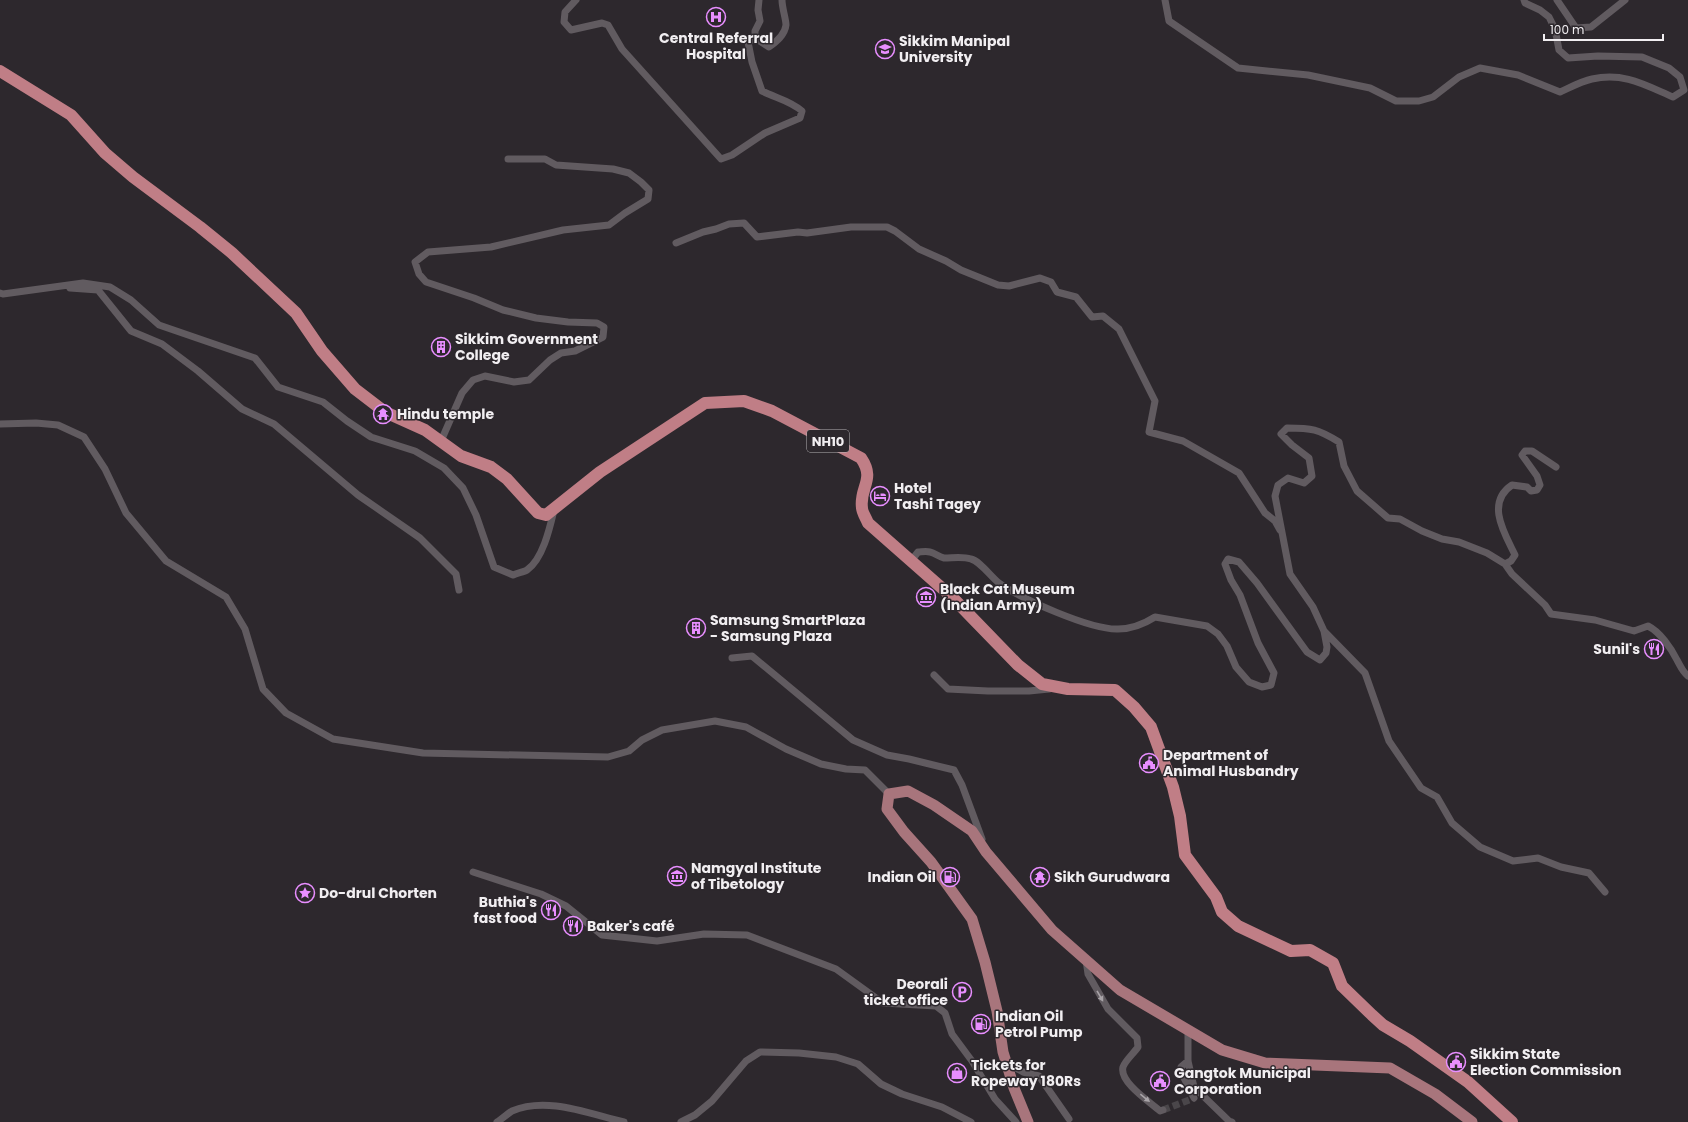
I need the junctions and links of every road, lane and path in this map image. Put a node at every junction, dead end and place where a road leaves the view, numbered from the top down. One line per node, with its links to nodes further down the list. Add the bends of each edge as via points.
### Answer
1 (576, 0): 8 (street, via 565,12 564,22 571,30 602,23 608,25 622,49 721,159 732,155 765,133 800,118 802,111 795,104 762,91 748,42)
2 (759, 0): 8 (street, via 760,21)
3 (782, 0): 8 (street, via 786,25 780,38 769,48)
4 (1165, 0): 5 (street, via 1169,21 1238,68 1316,77 1370,88 1396,101 1420,101 1433,97 1459,76 1480,68 1518,75 1560,92 1591,79 1611,76 1631,79 1673,97 1684,90 1680,77 1669,68 1642,57 1568,58 1559,50 1555,29 1549,17)
5 (1524, 0)
6 (1557, 0): 7 (street, via 1576,28 1591,26)
7 (1625, 0)
8 (755, 38)
9 (0, 71): 15 (highway, NH10, via 71,115 105,153 133,177 232,253 296,314 322,351 355,389 385,412 425,430)
10 (508, 158): 15 (street, via 545,159 556,165 613,169 629,173 649,190 648,199 609,225 563,230 491,247 428,252 415,262 419,274 426,282 503,310 536,318 598,323 604,327 603,338 576,350 561,353 529,380 514,382 485,376 473,380 462,393)
11 (676, 243): 18 (street, via 729,224 744,223 757,237 851,227 887,227 919,249 998,285 1009,286 1040,278 1051,282 1057,292 1076,297 1092,317 1103,316 1119,328 1155,401 1149,432 1183,441 1239,473 1265,513 1275,521)
12 (50, 287): 13 (street, via 3,294); 17 (street, via 83,284 110,287 159,325 255,358 278,387 323,402 371,437 414,451 444,468 463,488 476,515 494,567 513,575 528,570 541,553); 21 (street, via 98,290 131,331 162,344 242,408 274,424 358,495 420,538 456,574)
13 (0, 292)
14 (0, 424): 27 (street, via 58,425 84,437 105,470 126,513 166,561 226,598 245,629 264,689 286,713 333,739 423,753 608,757 629,751 642,740 662,730 715,721 746,727 786,749 821,764 865,770)
15 (441, 441): 17 (highway, NH10, via 461,456 491,467 507,479 538,514 546,515)
16 (1556, 467): 20 (street, via 1532,451 1525,451 1522,455 1537,476 1540,485 1537,490 1512,485 1501,496 1498,507 1499,521 1515,556)
17 (555, 509): 19 (highway, NH10, via 600,472 705,403 744,401 772,411 862,458 867,467 867,482 862,508 868,523)
18 (1283, 534): 20 (street, via 1275,496 1278,485 1288,478 1304,483 1312,476 1309,458 1281,434 1287,428 1303,428 1321,431 1339,442 1344,466 1357,491 1388,518 1400,519 1422,531 1487,553); 22 (street, via 1290,574 1313,607)
19 (911, 560): 22 (street, via 918,552 929,552 943,558 956,556 973,559 999,583 1021,596 1094,626 1128,628 1155,617 1207,626 1218,634 1227,646 1236,667 1249,682 1262,687 1271,685 1274,673 1231,580 1225,564 1228,560 1239,562 1307,652 1320,660 1327,647); 26 (highway, NH10, via 952,597 1018,665 1042,684)
20 (1505, 564): 25 (street, via 1551,614 1595,620 1634,631 1648,626 1655,630)
21 (459, 590)
22 (1324, 631): 30 (street, via 1365,673 1389,741 1421,788 1437,797 1452,822 1480,847 1513,861 1538,858 1560,867 1589,873)
23 (732, 658): 28 (street, via 752,656 853,740 887,755 954,770)
24 (934, 675): 26 (street, via 948,689 1029,691)
25 (1688, 676)
26 (1059, 687): 46 (highway, NH10, via 1115,690 1151,727 1173,787 1185,856 1216,897 1222,912 1238,926 1291,951 1310,950 1333,963 1342,986 1377,1020 1410,1040 1468,1082)
27 (889, 794): 28 (main road, via 908,790 934,805 972,831); 34 (main road, via 887,809 931,862 972,919 985,962)
28 (986, 852): 31 (main road, via 1052,930)
29 (473, 872): 42 (street, via 541,894 566,906 602,935 657,941 704,934 747,935 836,969 883,1003 936,1006 945,1013 952,1034 995,1099)
30 (1605, 892)
31 (1086, 960): 32 (main road, via 1120,990); 36 (street, one-way to 36, via 1088,974 1108,1009 1137,1038 1138,1047 1123,1067 1123,1074 1130,1086 1160,1111)
32 (1188, 1030): 33 (street); 45 (main road, via 1222,1050 1265,1063 1390,1068 1435,1094)
33 (1188, 1061): 35 (street, via 1181,1067); 44 (street, via 1194,1087)
34 (1006, 1063): 37 (street, via 1023,1072 1039,1076); 43 (main road)
35 (1194, 1098)
36 (1163, 1110)
37 (1069, 1119)
38 (497, 1122): 39 (street, via 512,1111 534,1105 574,1108)
39 (624, 1122)
40 (681, 1122): 41 (street, via 695,1115 712,1101 746,1061 760,1052 836,1056 858,1064 881,1084 942,1107)
41 (971, 1122)
42 (1016, 1122)
43 (1028, 1122)
44 (1232, 1122)
45 (1472, 1122)
46 (1512, 1122)

